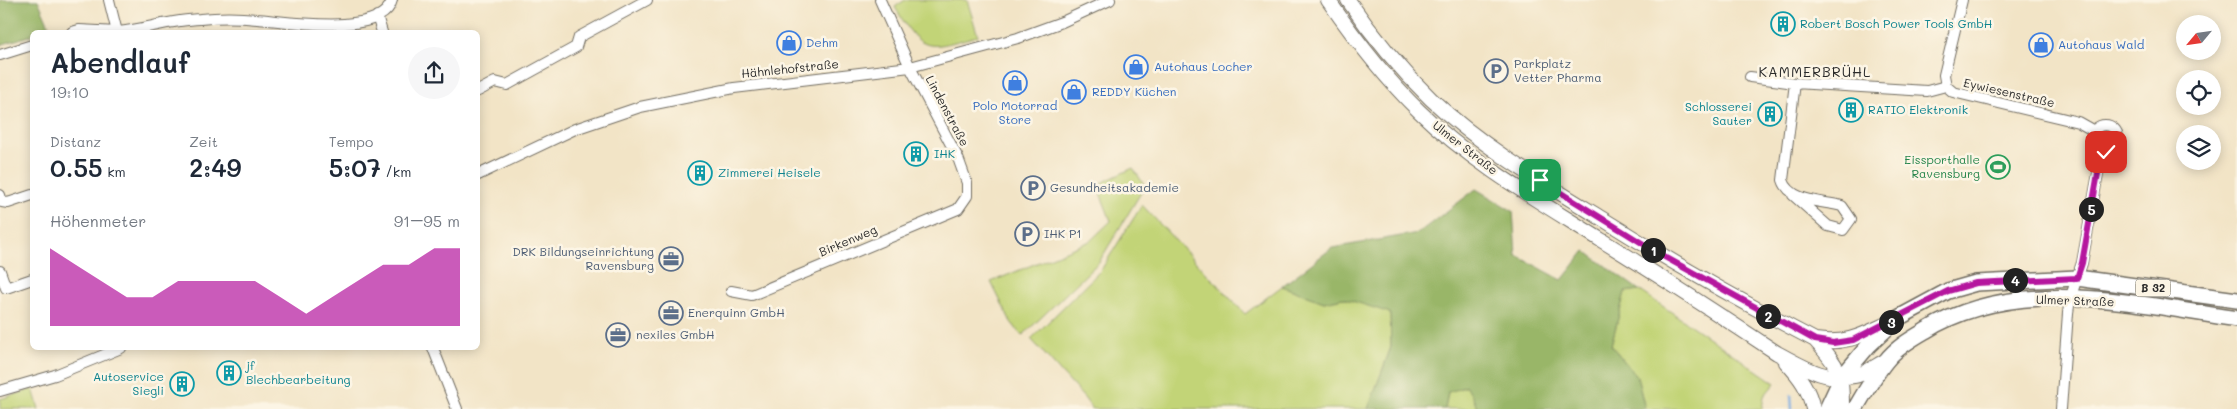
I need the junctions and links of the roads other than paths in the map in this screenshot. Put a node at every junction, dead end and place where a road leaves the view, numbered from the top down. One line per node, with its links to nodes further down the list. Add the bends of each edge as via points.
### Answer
1 (109, 0): 10 (street)
2 (392, 0): 9 (street, via 388,10)
3 (647, 0): 19 (street, via 579,37 576,47 507,85 495,82)
4 (880, 0): 15 (street, Lindenstraße)
5 (1110, 0): 15 (street, Hähnlehofstraße, via 1018,38)
6 (1328, 0): 38 (main road, Ulmer Straße, via 1388,78 1454,142)
7 (1348, 0): 35 (main road, Ulmer Straße, via 1365,25 1430,98 1472,133 1540,180 1663,256)
8 (1962, 0): 18 (street, Eywiesenstraße, via 1944,75)
9 (377, 16): 11 (street, via 339,25 245,18 198,19); 12 (street)
10 (116, 30)
11 (129, 30)
12 (381, 30)
13 (30, 46): 14 (street)
14 (0, 55)
15 (910, 67): 22 (street, Hähnlehofstraße, via 743,86 662,100 575,129); 25 (street, Lindenstraße, via 958,158)
16 (1750, 77): 17 (street)
17 (1796, 83): 18 (street, via 1927,91); 23 (street, via 1783,180 1785,188)
18 (1946, 86): 20 (street, Eywiesenstraße, via 1953,92 2078,122)
19 (480, 89)
20 (2094, 131): 21 (street, via 2093,143); 21 (street, Eywiesenstraße, via 2105,125 2118,133 2114,148)
21 (2102, 151): 28 (street)
22 (480, 174)
23 (1793, 195): 23 (street, via 1842,206 1851,219 1843,230 1828,226)
24 (30, 196): 26 (street, via 8,203)
25 (968, 196): 30 (street, Birkenweg, via 958,209 752,295)
26 (1, 200)
27 (0, 271): 29 (street, via 6,288)
28 (2077, 278): 31 (street); 32 (main road, Ulmer Straße / B 32); 33 (main road, Ulmer Straße / B 32, via 1976,283 1948,291)
29 (30, 280)
30 (731, 291)
31 (2070, 298): 34 (main road, Ulmer Straße / B 32); 39 (main road, Ulmer Straße / B 32, via 1985,305 1959,312 1907,342); 47 (street)
32 (2237, 300)
33 (1898, 318): 35 (main road, via 1853,340 1833,343); 40 (main road, B 32)
34 (2237, 319)
35 (1815, 340): 40 (main road, Ulmer Straße, via 1831,357)
36 (116, 350): 41 (street)
37 (434, 350): 42 (street)
38 (1776, 353): 40 (main road, Ulmer Straße, via 1828,377); 43 (main road, via 1800,376 1810,393)
39 (1887, 360): 40 (main road, Ulmer Straße, via 1857,376); 46 (main road, B 32)
40 (1842, 377): 44 (main road, B 32); 45 (main road)
41 (0, 391)
42 (457, 409)
43 (1813, 409)
44 (1828, 409)
45 (1842, 409)
46 (1856, 409)
47 (2061, 409)

